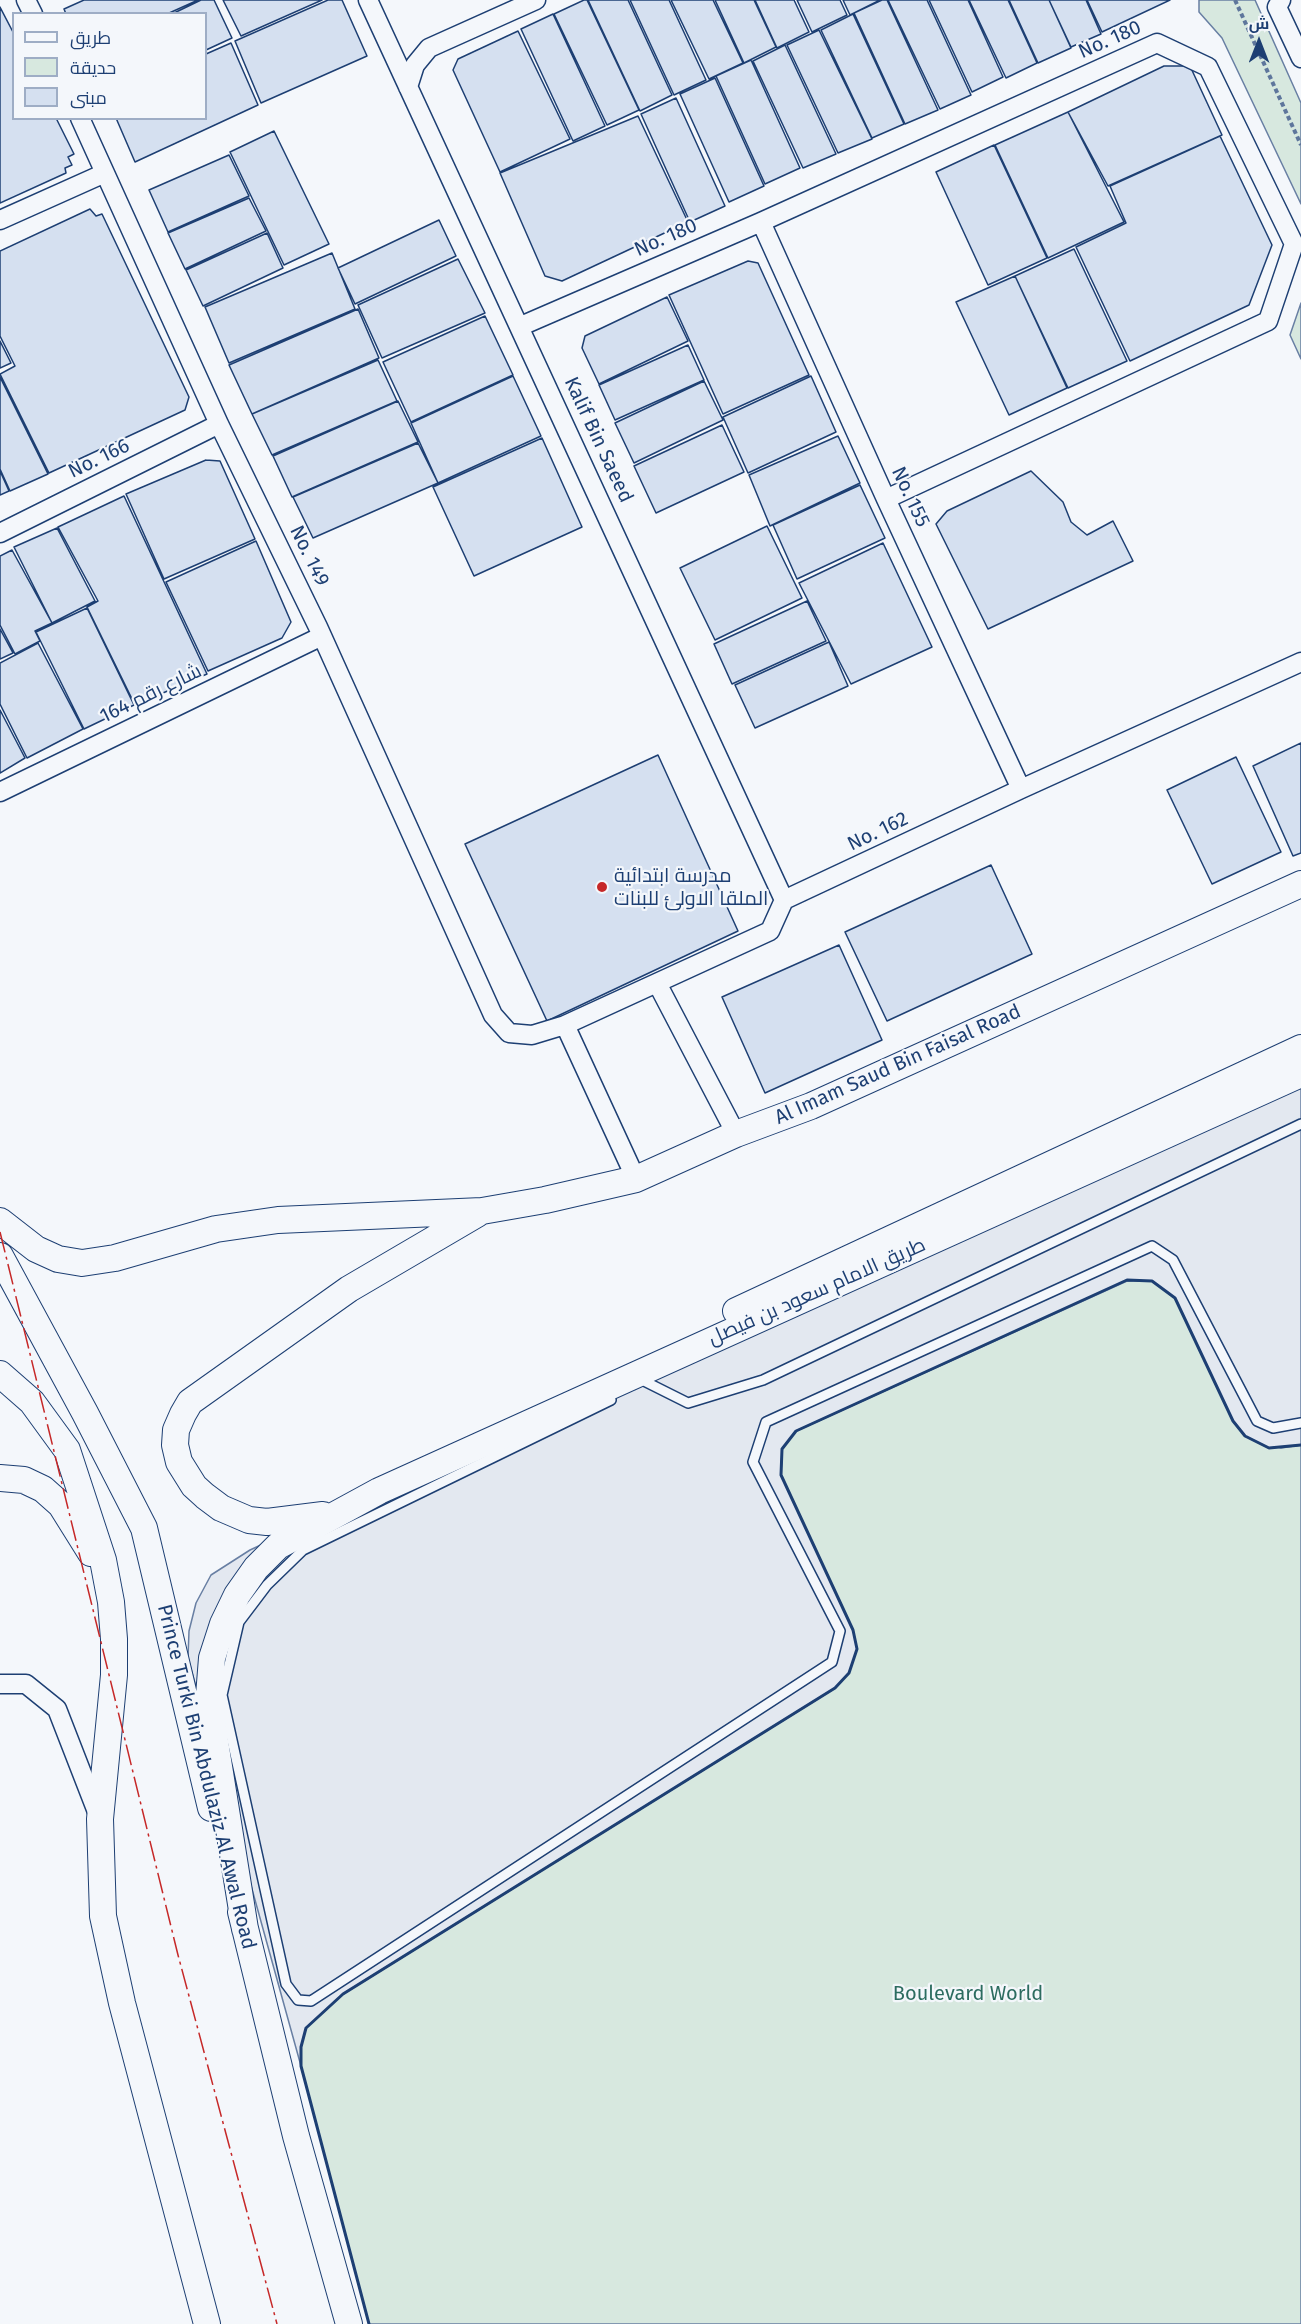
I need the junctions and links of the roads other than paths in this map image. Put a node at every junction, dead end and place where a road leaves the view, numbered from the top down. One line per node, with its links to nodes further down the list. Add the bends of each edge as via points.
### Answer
1 (368, 0): 5 (street, Kalif Bin Saeed)
2 (536, 0): 5 (street, via 429,48 415,65)
3 (1281, 0): 4 (street, via 1276,7)
4 (1301, 58)
5 (408, 87): 10 (street, Kalif Bin Saeed)
6 (81, 120): 7 (street, No. 149)
7 (105, 172): 8 (street); 11 (street, No. 149)
8 (0, 220)
9 (761, 222): 10 (street, No. 180); 12 (street, No. 155); 12 (street, No. 180, via 1157,43 1208,67 1294,244 1268,321)
10 (521, 326): 19 (street, Kalif Bin Saeed)
11 (219, 424): 13 (street, No. 166); 14 (street, No. 149)
12 (886, 499): 16 (street, No. 155)
13 (0, 533)
14 (322, 636): 17 (street, شارع رقم 164); 21 (street, No. 149, via 493,1016 509,1033 532,1035)
15 (1301, 662): 16 (street, No. 162)
16 (1021, 789): 19 (street, No. 162)
17 (0, 792)
18 (1301, 884): 25 (main road, Al Imam Saud Bin Faisal Road, via 811,1106)
19 (784, 900): 20 (street, via 770,931)
20 (657, 983): 21 (street); 25 (street)
21 (565, 1025): 26 (street)
22 (1301, 1048): 33 (main road, via 773,1292 670,1345)
23 (1301, 1074): 33 (main road, طريق الامام سعود بن فيصل)
24 (1301, 1124): 32 (lane, via 763,1380 688,1404)
25 (736, 1134): 26 (main road, Al Imam Saud Bin Faisal Road)
26 (636, 1179): 27 (main road, Al Imam Saud Bin Faisal Road)
27 (482, 1211): 28 (main road, via 278,1220 216,1229 115,1258 82,1263 36,1249); 36 (main road, via 350,1289 190,1402 183,1414 176,1430 178,1462 194,1486 221,1508 249,1520 267,1522)
28 (0, 1221)
29 (0, 1256): 40 (main road, Prince Turki Bin Abdulaziz Al Awal Road, via 144,1528 200,1768)
30 (0, 1374): 37 (main road, via 32,1402 67,1450 103,1560)
31 (657, 1378): 32 (lane)
32 (646, 1383): 33 (lane)
33 (626, 1388): 34 (lane, via 303,1550 267,1585 239,1622 222,1695 286,1984 298,2000 311,2001 832,1662 840,1631 753,1462 766,1422 1152,1246 1173,1260 1257,1421 1273,1428); 36 (main road, طريق الامام سعود بن فيصل, via 379,1491)
34 (1301, 1423)
35 (0, 1478): 37 (main road, via 24,1480 44,1489 61,1505 86,1542)
36 (334, 1514): 40 (main road, via 278,1546 256,1568 237,1595 212,1658 209,1696 213,1729)
37 (111, 1602): 39 (main road, via 114,1675)
38 (0, 1684): 39 (street, via 26,1684 57,1710)
39 (100, 1819): 41 (main road, via 106,1927 122,2003)
40 (245, 1929): 42 (main road, Prince Turki Bin Abdulaziz Al Awal Road)
41 (207, 2324)
42 (349, 2324)

